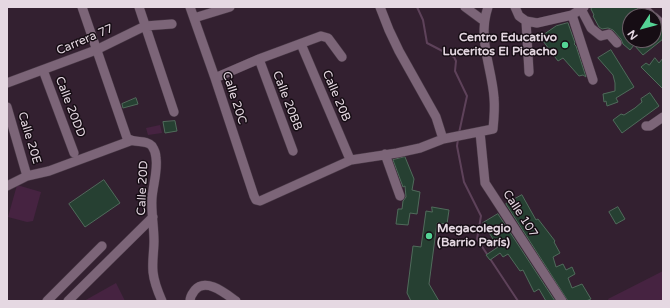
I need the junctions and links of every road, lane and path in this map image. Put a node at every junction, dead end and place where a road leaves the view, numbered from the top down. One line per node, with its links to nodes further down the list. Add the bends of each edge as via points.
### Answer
1 (82, 7): 18 (street)
2 (139, 7): 15 (street)
3 (190, 7): 11 (street, Calle 20C)
4 (230, 7): 11 (street)
5 (380, 7): 31 (street, via 399,51 436,117)
6 (465, 7): 12 (street)
7 (488, 7): 12 (street)
8 (515, 7): 13 (street, via 519,16)
9 (582, 8): 10 (street); 16 (street, via 591,28 601,36 609,34)
10 (572, 15): 13 (street, via 537,23); 24 (street)
11 (194, 18): 23 (street, Calle 20C)
12 (484, 21): 30 (street, via 484,48 494,98 493,129)
13 (526, 21): 22 (street)
14 (172, 24): 15 (street, Carrera 77)
15 (145, 26): 18 (street, Carrera 77); 27 (street)
16 (617, 43)
17 (301, 44): 19 (street, via 324,36); 20 (street); 36 (street, Calle 20B)
18 (96, 50): 21 (street, Carrera 77); 32 (street)
19 (342, 57)
20 (259, 59): 23 (street); 33 (street, Calle 20BB)
21 (43, 70): 25 (street, Carrera 77); 34 (street, Calle 20DD)
22 (529, 72)
23 (215, 78): 35 (street, Calle 20C, via 256,200 260,201 351,160)
24 (593, 80)
25 (7, 83)
26 (7, 107): 37 (street, Calle 20E)
27 (174, 112)
28 (663, 117): 29 (street)
29 (646, 126)
30 (480, 132): 31 (street); 47 (street, Calle 107, via 486,183)
31 (443, 139): 35 (street, via 420,148)
32 (130, 141): 37 (street, via 49,171); 40 (street, Calle 20D, via 150,144 156,156)
33 (294, 151)
34 (74, 153)
35 (385, 154): 39 (street)
36 (349, 157)
37 (27, 176): 38 (street)
38 (7, 186)
39 (400, 196)
40 (153, 217): 43 (street); 44 (street, Calle 20D, via 153,272)
41 (102, 246): 42 (street)
42 (47, 301)
43 (68, 301)
44 (162, 301)
45 (190, 301): 46 (street, via 190,296 197,288 205,284 217,288)
46 (236, 301)
47 (562, 301)

